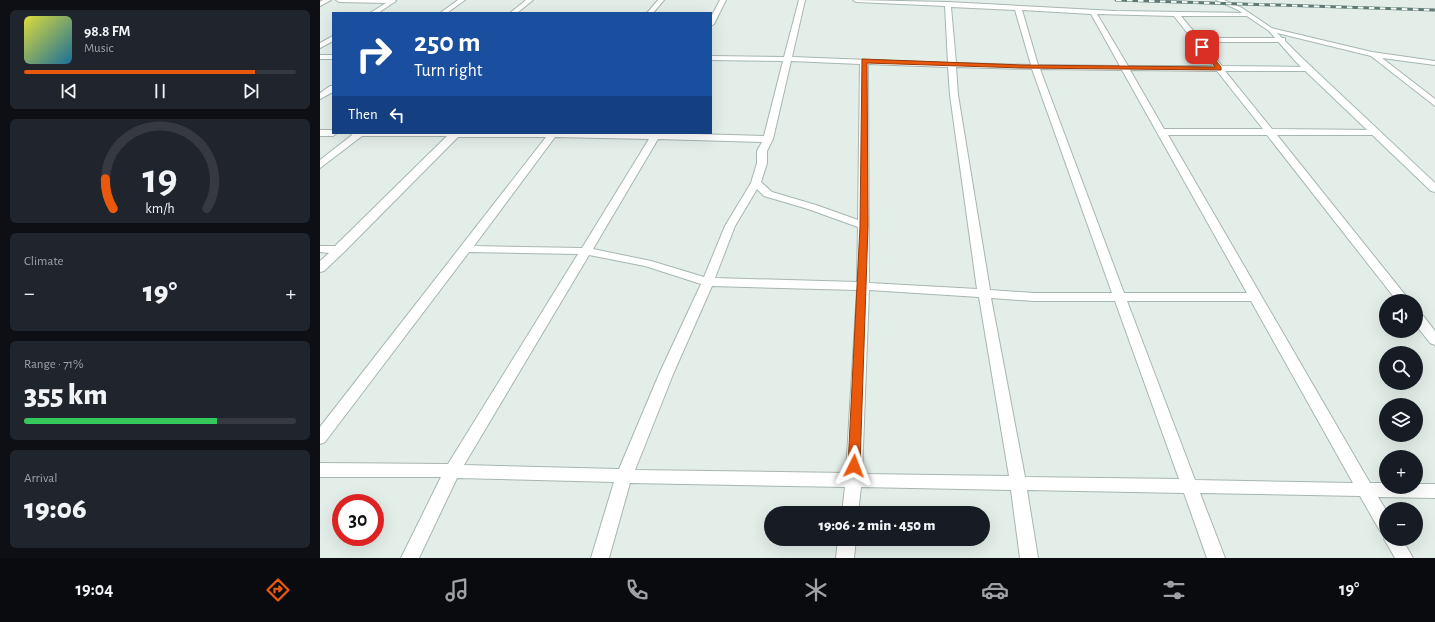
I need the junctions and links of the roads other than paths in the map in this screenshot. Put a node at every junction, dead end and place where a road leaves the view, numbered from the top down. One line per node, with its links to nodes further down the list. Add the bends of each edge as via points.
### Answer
1 (328, 0): 11 (street)
2 (338, 0): 10 (street)
3 (462, 0): 15 (street)
4 (530, 0): 16 (street)
5 (661, 0): 17 (street)
6 (723, 0): 21 (street)
7 (802, 0): 31 (street)
8 (856, 0): 12 (street)
9 (1219, 0): 20 (street)
10 (393, 1): 14 (street)
11 (320, 4)
12 (948, 4): 13 (street); 34 (street)
13 (1018, 8): 18 (street); 35 (street)
14 (376, 12)
15 (444, 12)
16 (514, 12)
17 (651, 12)
18 (1093, 12): 19 (street); 36 (street)
19 (1176, 14): 20 (street); 24 (street)
20 (1249, 15): 22 (street)
21 (712, 22)
22 (1271, 30): 25 (street); 27 (street)
23 (332, 39): 26 (street)
24 (1196, 40): 25 (street); 37 (street)
25 (1282, 40): 38 (street)
26 (320, 46)
27 (1372, 54): 33 (street); 41 (street)
28 (320, 56): 29 (street)
29 (332, 57)
30 (712, 58): 31 (street)
31 (789, 58): 32 (street); 51 (street)
32 (864, 61): 34 (street); 55 (street)
33 (1435, 64)
34 (952, 65): 35 (street); 63 (street, via 954,95)
35 (1035, 67): 36 (street); 65 (street)
36 (1125, 69): 37 (street); 42 (street)
37 (1219, 69): 38 (street); 43 (street)
38 (1309, 69): 44 (street)
39 (332, 89): 40 (street)
40 (320, 97)
41 (1435, 103)
42 (1161, 132): 43 (street); 66 (street)
43 (1269, 132): 44 (street); 64 (street)
44 (1374, 132): 54 (street)
45 (320, 133): 46 (street)
46 (332, 133)
47 (359, 134): 52 (street)
48 (455, 134): 49 (street); 58 (street)
49 (553, 134): 50 (street); 57 (street)
50 (657, 134): 51 (street); 59 (street)
51 (768, 139): 53 (street, via 762,151 762,163)
52 (320, 165)
53 (756, 183): 55 (street, via 768,194); 61 (street, via 730,226)
54 (1435, 189)
55 (864, 226): 62 (street)
56 (320, 249): 58 (street)
57 (464, 249): 59 (street); 69 (street)
58 (340, 250): 60 (street)
59 (586, 250): 61 (street, via 647,263); 71 (street)
60 (320, 268)
61 (708, 282): 62 (street); 72 (street)
62 (862, 286): 63 (street); 73 (street)
63 (984, 294): 65 (street, via 1034,297); 74 (street)
64 (1398, 294)
65 (1118, 296): 66 (street); 75 (street)
66 (1255, 297): 76 (street)
67 (1423, 325): 68 (street)
68 (1435, 340)
69 (320, 438)
70 (320, 470): 71 (street)
71 (452, 471): 72 (street); 82 (street)
72 (624, 476): 73 (street); 83 (street)
73 (854, 481): 74 (street); 78 (street)
74 (1018, 484): 75 (street); 85 (street)
75 (1191, 487): 76 (street); 86 (street)
76 (1366, 490): 77 (street); 79 (street)
77 (1435, 491)
78 (851, 506)
79 (1379, 513)
80 (846, 546): 84 (street)
81 (1397, 546): 87 (street)
82 (410, 558)
83 (600, 558)
84 (845, 558)
85 (1029, 558)
86 (1216, 558)
87 (1404, 558)

